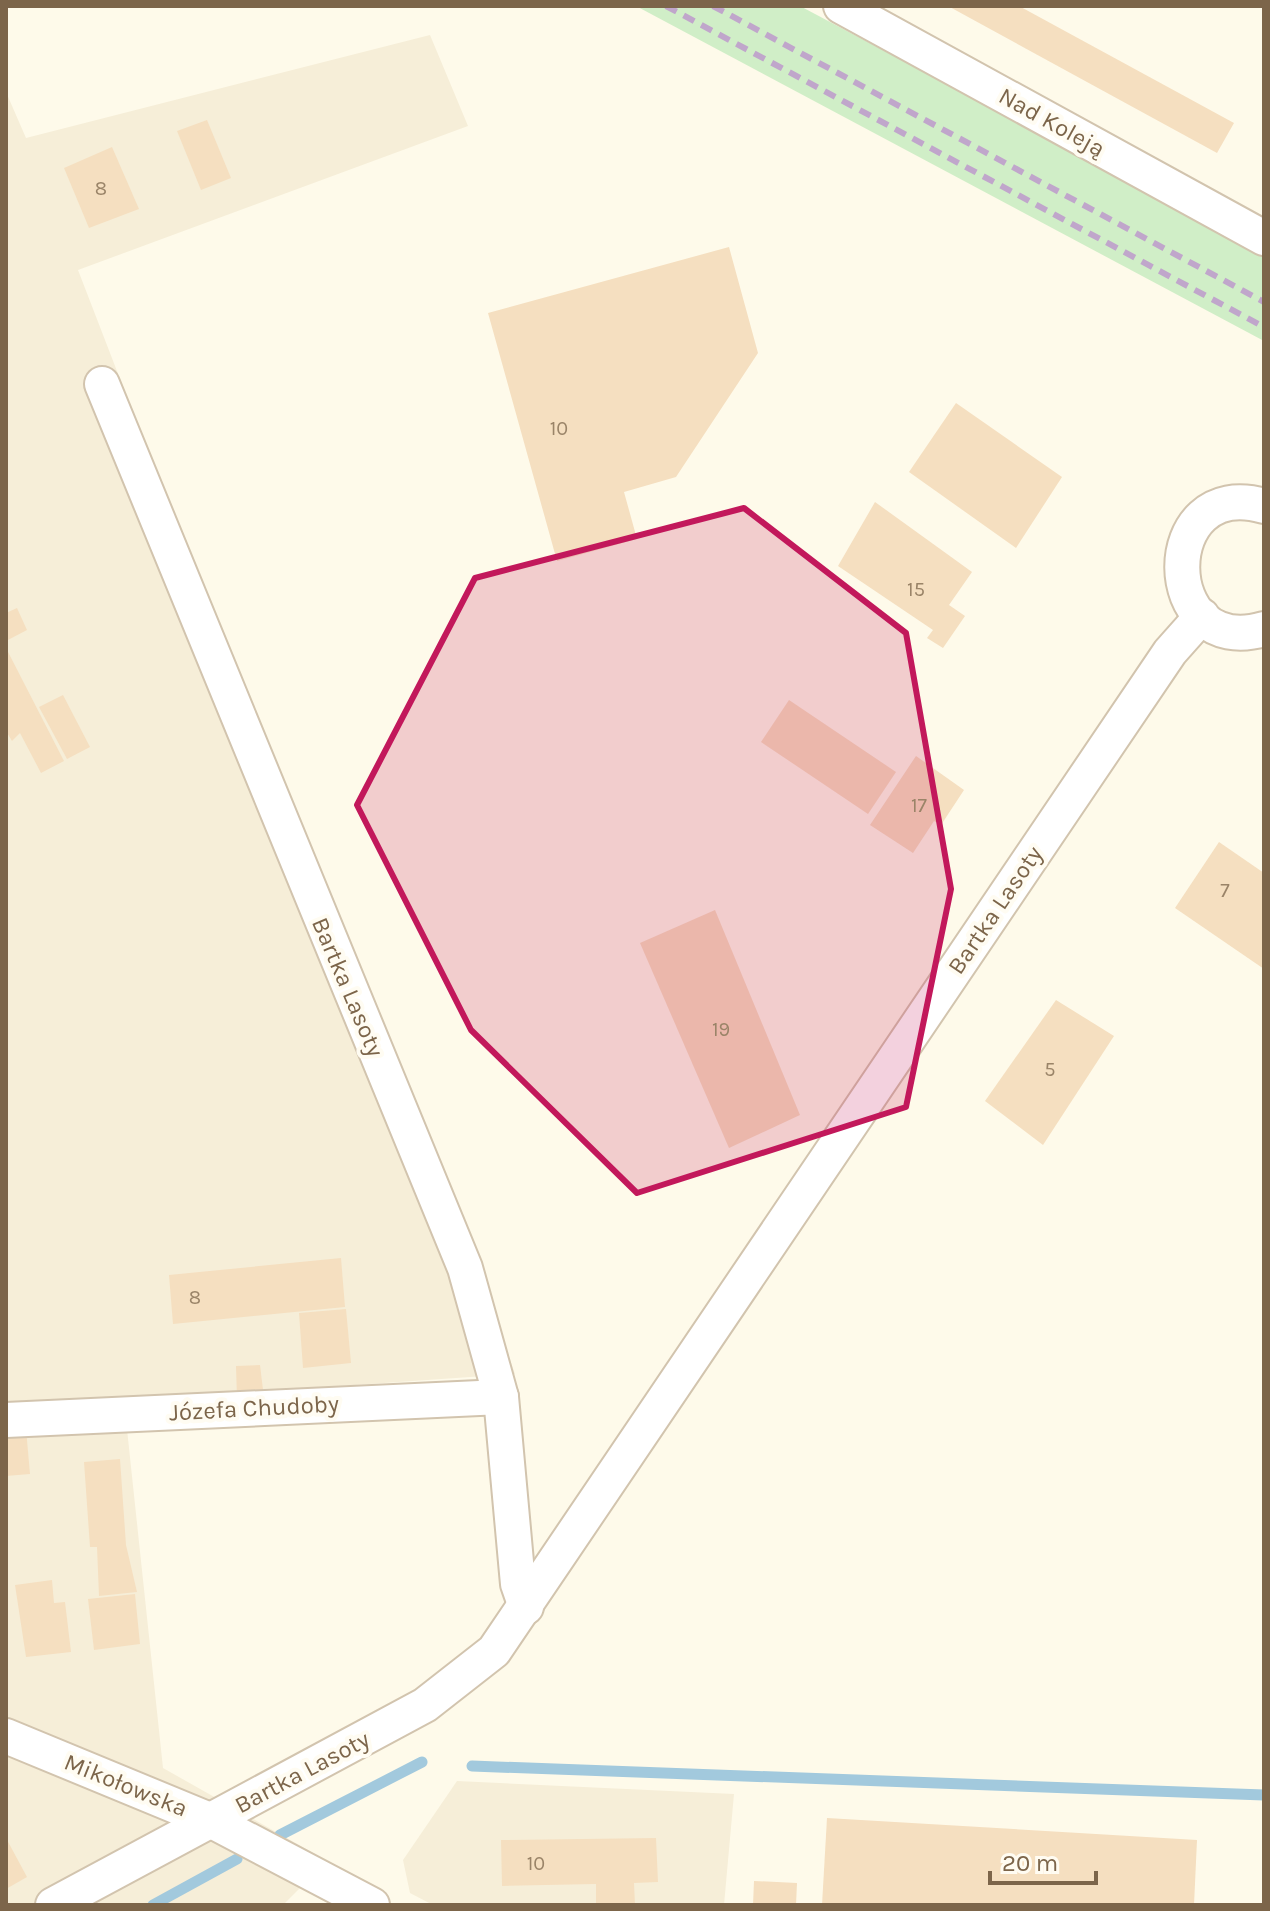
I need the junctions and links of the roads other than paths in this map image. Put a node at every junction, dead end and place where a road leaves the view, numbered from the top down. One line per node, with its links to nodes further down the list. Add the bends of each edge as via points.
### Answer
1 (841, 6): 2 (street, Nad Koleją)
2 (1264, 238)
3 (102, 384): 7 (street, Bartka Lasoty, via 465,1268)
4 (1264, 506): 5 (street, via 1239,503 1220,508 1190,533 1180,562 1181,582)
5 (1202, 616): 6 (street, via 1229,630); 9 (street, Bartka Lasoty, via 1170,652)
6 (1264, 629)
7 (501, 1397): 8 (street, Józefa Chudoby); 9 (street, Bartka Lasoty, via 518,1584)
8 (6, 1420)
9 (526, 1607): 11 (street, Bartka Lasoty, via 494,1651 425,1705)
10 (6, 1736): 11 (street, Mikołowska)
11 (212, 1821): 12 (street, Bartka Lasoty); 13 (street, Mikołowska)
12 (53, 1905)
13 (372, 1905)

